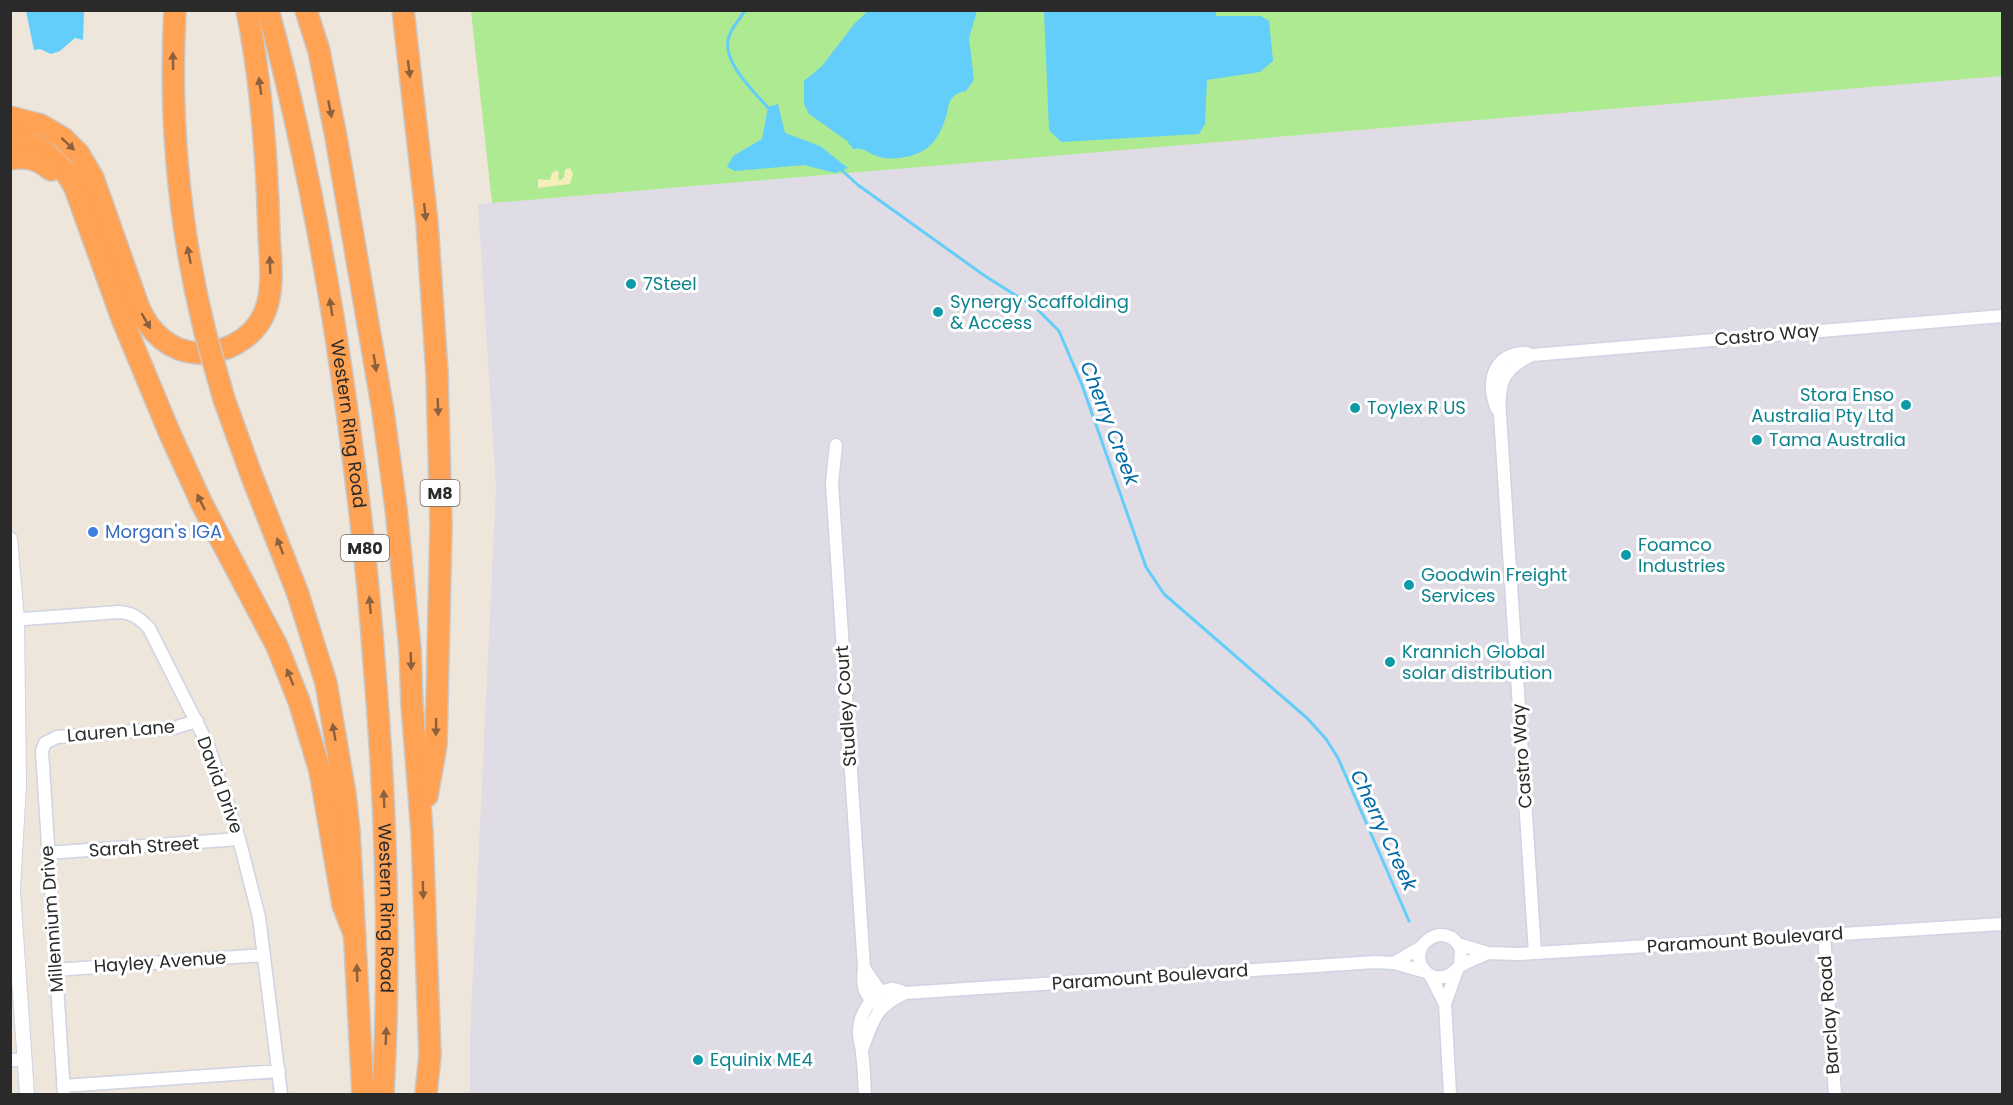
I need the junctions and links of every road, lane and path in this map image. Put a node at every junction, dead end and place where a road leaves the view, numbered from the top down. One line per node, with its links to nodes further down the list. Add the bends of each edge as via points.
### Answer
1 (175, 10): 27 (highway, one-way to 1, bridge, via 345,794 326,684 298,594 224,399 186,240 177,164)
2 (247, 10): 8 (highway, one-way to 2, via 54,132 79,154 93,178 139,308 152,331 188,352 228,348 256,329 269,297 264,121)
3 (268, 10): 45 (highway, Western Ring Road / M80, one-way to 3, via 388,955 385,841 366,557 342,373 315,214 300,133)
4 (306, 10): 7 (highway, Western Ring Road / M80)
5 (312, 10): 7 (highway)
6 (403, 10): 20 (highway, M8, one-way to 20, via 427,222 437,373 441,525 436,745)
7 (319, 51): 20 (highway, Western Ring Road / M80, one-way to 20, via 364,292 396,508)
8 (13, 115)
9 (10, 137): 11 (highway, via 30,143 61,164 75,188)
10 (10, 159): 11 (highway, via 30,158 49,168 63,185)
11 (93, 240): 27 (highway, one-way to 11, via 343,905 320,771 300,701 273,637 184,465)
12 (2002, 316): 31 (street, Castro Way, via 1532,355 1514,364 1504,378 1500,415)
13 (836, 444): 37 (street, Studley Court, via 832,483 864,968 873,980)
14 (10, 539): 15 (street)
15 (14, 619): 16 (street, David Drive, via 119,612 139,617); 17 (street)
16 (197, 722): 18 (street, Lauren Lane, via 173,728 68,735); 21 (street, David Drive)
17 (19, 733): 19 (street); 24 (street)
18 (45, 743): 22 (street, Millennium Drive, via 42,764)
19 (10, 755)
20 (422, 832): 46 (highway, Western Ring Road / M80, one-way to 46, via 430,1055)
21 (239, 838): 22 (street, Sarah Street); 32 (street, David Drive, via 259,917)
22 (47, 854): 35 (street, Millennium Drive)
23 (10, 863): 24 (street)
24 (12, 887): 39 (street)
25 (2002, 924): 26 (street, Paramount Boulevard)
26 (1824, 935): 31 (street, Paramount Boulevard); 49 (street, Barclay Road)
27 (355, 936): 44 (highway, one-way to 27)
28 (1458, 944): 29 (street, via 1439,935); 30 (street, Paramount Boulevard); 34 (street, via 1462,955)
29 (1421, 947): 33 (street); 36 (street, via 1419,960)
30 (1488, 953): 31 (street, Paramount Boulevard); 34 (street, Paramount Boulevard)
31 (1535, 953)
32 (264, 955): 35 (street, Hayley Avenue); 40 (street, David Drive)
33 (1394, 963): 36 (street, Paramount Boulevard); 37 (street, Paramount Boulevard, via 905,993)
34 (1459, 968): 36 (street, via 1445,977); 38 (street)
35 (56, 970): 41 (street, Millennium Drive)
36 (1428, 974): 38 (street)
37 (876, 1000): 47 (street, via 860,1025)
38 (1444, 1004): 48 (street)
39 (17, 1060): 42 (street)
40 (279, 1071): 41 (street); 43 (street, David Drive)
41 (63, 1090)
42 (27, 1095)
43 (281, 1095)
44 (363, 1095)
45 (383, 1095)
46 (426, 1095)
47 (865, 1095)
48 (1450, 1095)
49 (1835, 1095)

